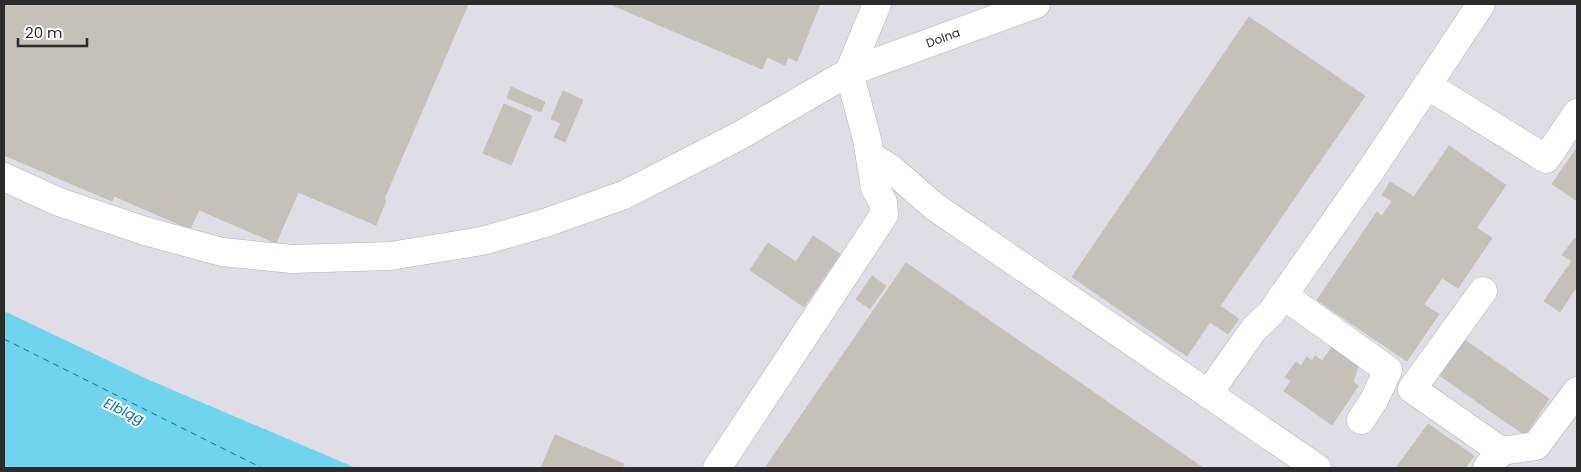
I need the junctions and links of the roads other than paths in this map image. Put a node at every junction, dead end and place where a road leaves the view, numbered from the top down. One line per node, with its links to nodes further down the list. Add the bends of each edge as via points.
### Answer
1 (878, 4): 4 (street)
2 (1036, 4): 4 (street, Dolna)
3 (1481, 4): 5 (street)
4 (849, 72): 7 (street); 8 (street, Dolna, via 739,136 624,194 545,223 482,241 390,256 292,259 222,252 145,231 59,202)
5 (1427, 85): 6 (street, via 1546,159); 12 (street)
6 (1577, 113)
7 (870, 156): 9 (street, via 890,168); 10 (street, via 875,188)
8 (4, 177)
9 (912, 188): 10 (street, via 904,195); 14 (street)
10 (883, 202): 17 (street, via 884,214)
11 (1483, 292): 16 (street, via 1412,389)
12 (1283, 295): 14 (street, via 1271,313 1254,329); 15 (street, via 1388,370)
13 (1577, 391): 16 (street, via 1536,446)
14 (1208, 394): 18 (street)
15 (1361, 420)
16 (1494, 460)
17 (716, 468)
18 (1317, 468)

